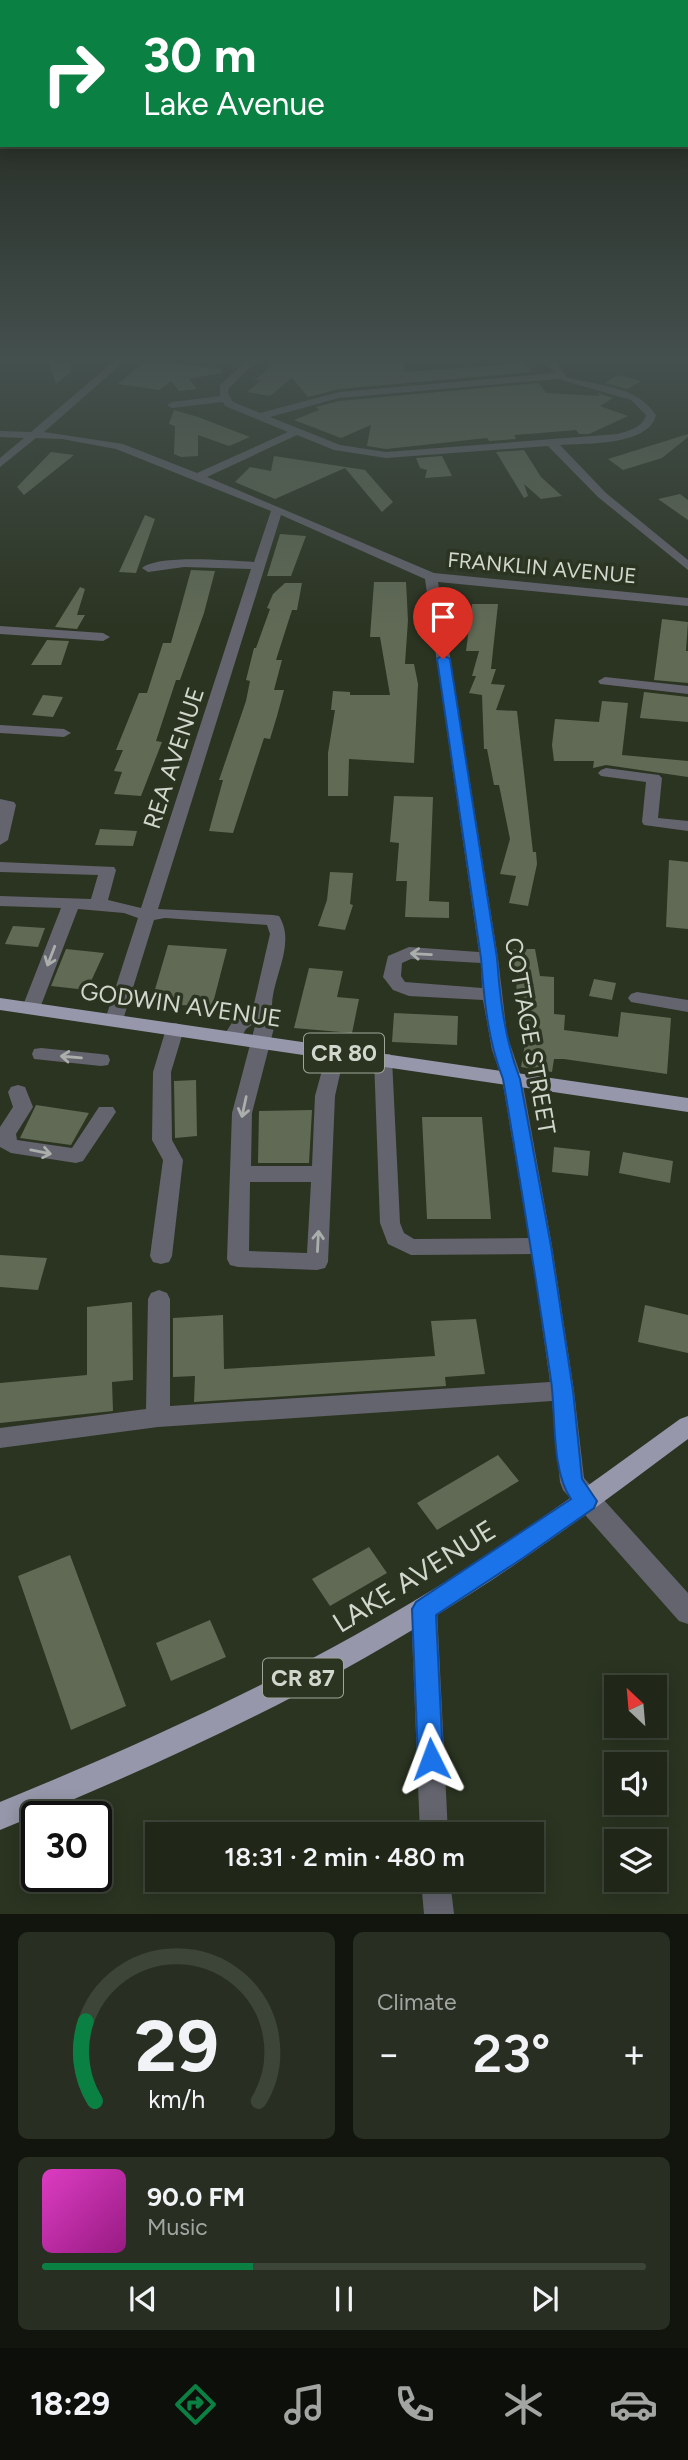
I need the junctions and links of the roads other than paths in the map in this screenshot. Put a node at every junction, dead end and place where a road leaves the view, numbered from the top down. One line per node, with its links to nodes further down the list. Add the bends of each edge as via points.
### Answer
1 (17, 449): 7 (street)
2 (122, 449): 8 (street, FRANKLIN AVENUE)
3 (258, 449): 8 (street)
4 (347, 449): 5 (street, via 386,455)
5 (465, 449)
6 (558, 449): 11 (street, via 603,495)
7 (0, 464)
8 (197, 477): 9 (street, FRANKLIN AVENUE)
9 (277, 509): 10 (street, REA AVENUE); 13 (street, FRANKLIN AVENUE)
10 (259, 566): 12 (street, via 184,563); 29 (street, REA AVENUE)
11 (688, 566)
12 (148, 568)
13 (431, 577): 14 (street, FRANKLIN AVENUE); 30 (street, COTTAGE STREET)
14 (688, 602)
15 (0, 629): 16 (street)
16 (103, 637)
17 (605, 681): 18 (street)
18 (688, 691)
19 (0, 729): 20 (street)
20 (64, 733)
21 (606, 773): 23 (street, via 654,778 650,822)
22 (0, 804): 24 (street, via 8,805)
23 (688, 826)
24 (0, 840)
25 (0, 867): 28 (street, via 108,870)
26 (0, 901): 27 (street)
27 (71, 904): 28 (street); 35 (street, one-way to 35)
28 (98, 904): 29 (street)
29 (147, 916): 36 (street, via 165,913 273,920 279,934); 37 (street, REA AVENUE)
30 (489, 958): 31 (street, COTTAGE STREET); 31 (street, one-way to 31, via 409,953 394,960 392,977 409,990)
31 (492, 994): 45 (street, COTTAGE STREET, via 503,1057)
32 (637, 998): 34 (street)
33 (0, 1004): 35 (main road, GODWIN AVENUE / CR 80)
34 (688, 1006)
35 (31, 1008): 37 (main road, GODWIN AVENUE / CR 80)
36 (261, 1011): 39 (street, via 239,1025); 40 (street, via 266,1024)
37 (114, 1020): 38 (main road, GODWIN AVENUE / CR 80)
38 (175, 1029): 39 (main road, GODWIN AVENUE / CR 80); 52 (street, via 162,1072 162,1140 173,1160)
39 (232, 1037): 40 (main road, GODWIN AVENUE / CR 80)
40 (262, 1042): 41 (main road, GODWIN AVENUE / CR 80); 49 (street, one-way to 49, via 242,1113)
41 (336, 1052): 43 (main road, GODWIN AVENUE / CR 80); 50 (street, via 325,1096)
42 (41, 1055): 44 (street, one-way to 42)
43 (383, 1059): 45 (main road, GODWIN AVENUE / CR 80); 51 (street, via 390,1223 396,1238 411,1247)
44 (101, 1060)
45 (512, 1079): 47 (main road, GODWIN AVENUE / CR 80); 51 (street, COTTAGE STREET)
46 (18, 1092): 48 (street, one-way to 48, via 23,1107 6,1135 11,1146 76,1156)
47 (688, 1105)
48 (106, 1112)
49 (240, 1174): 50 (street); 50 (street, one-way to 50, via 238,1259 317,1262)
50 (321, 1174)
51 (541, 1246): 54 (street, COTTAGE STREET)
52 (161, 1256)
53 (159, 1299): 55 (street)
54 (563, 1391): 55 (street); 58 (street, COTTAGE STREET, via 572,1482)
55 (158, 1417): 57 (street)
56 (688, 1426): 58 (main road, LAKE AVENUE / CR 87)
57 (0, 1438)
58 (586, 1501): 59 (main road, LAKE AVENUE / CR 87); 60 (street, COTTAGE STREET)
59 (424, 1609): 61 (main road, LAKE AVENUE / CR 87, via 227,1718); 62 (street)
60 (688, 1612)
61 (0, 1816)
62 (433, 1822)
63 (437, 1892): 64 (street)
64 (439, 1914)

